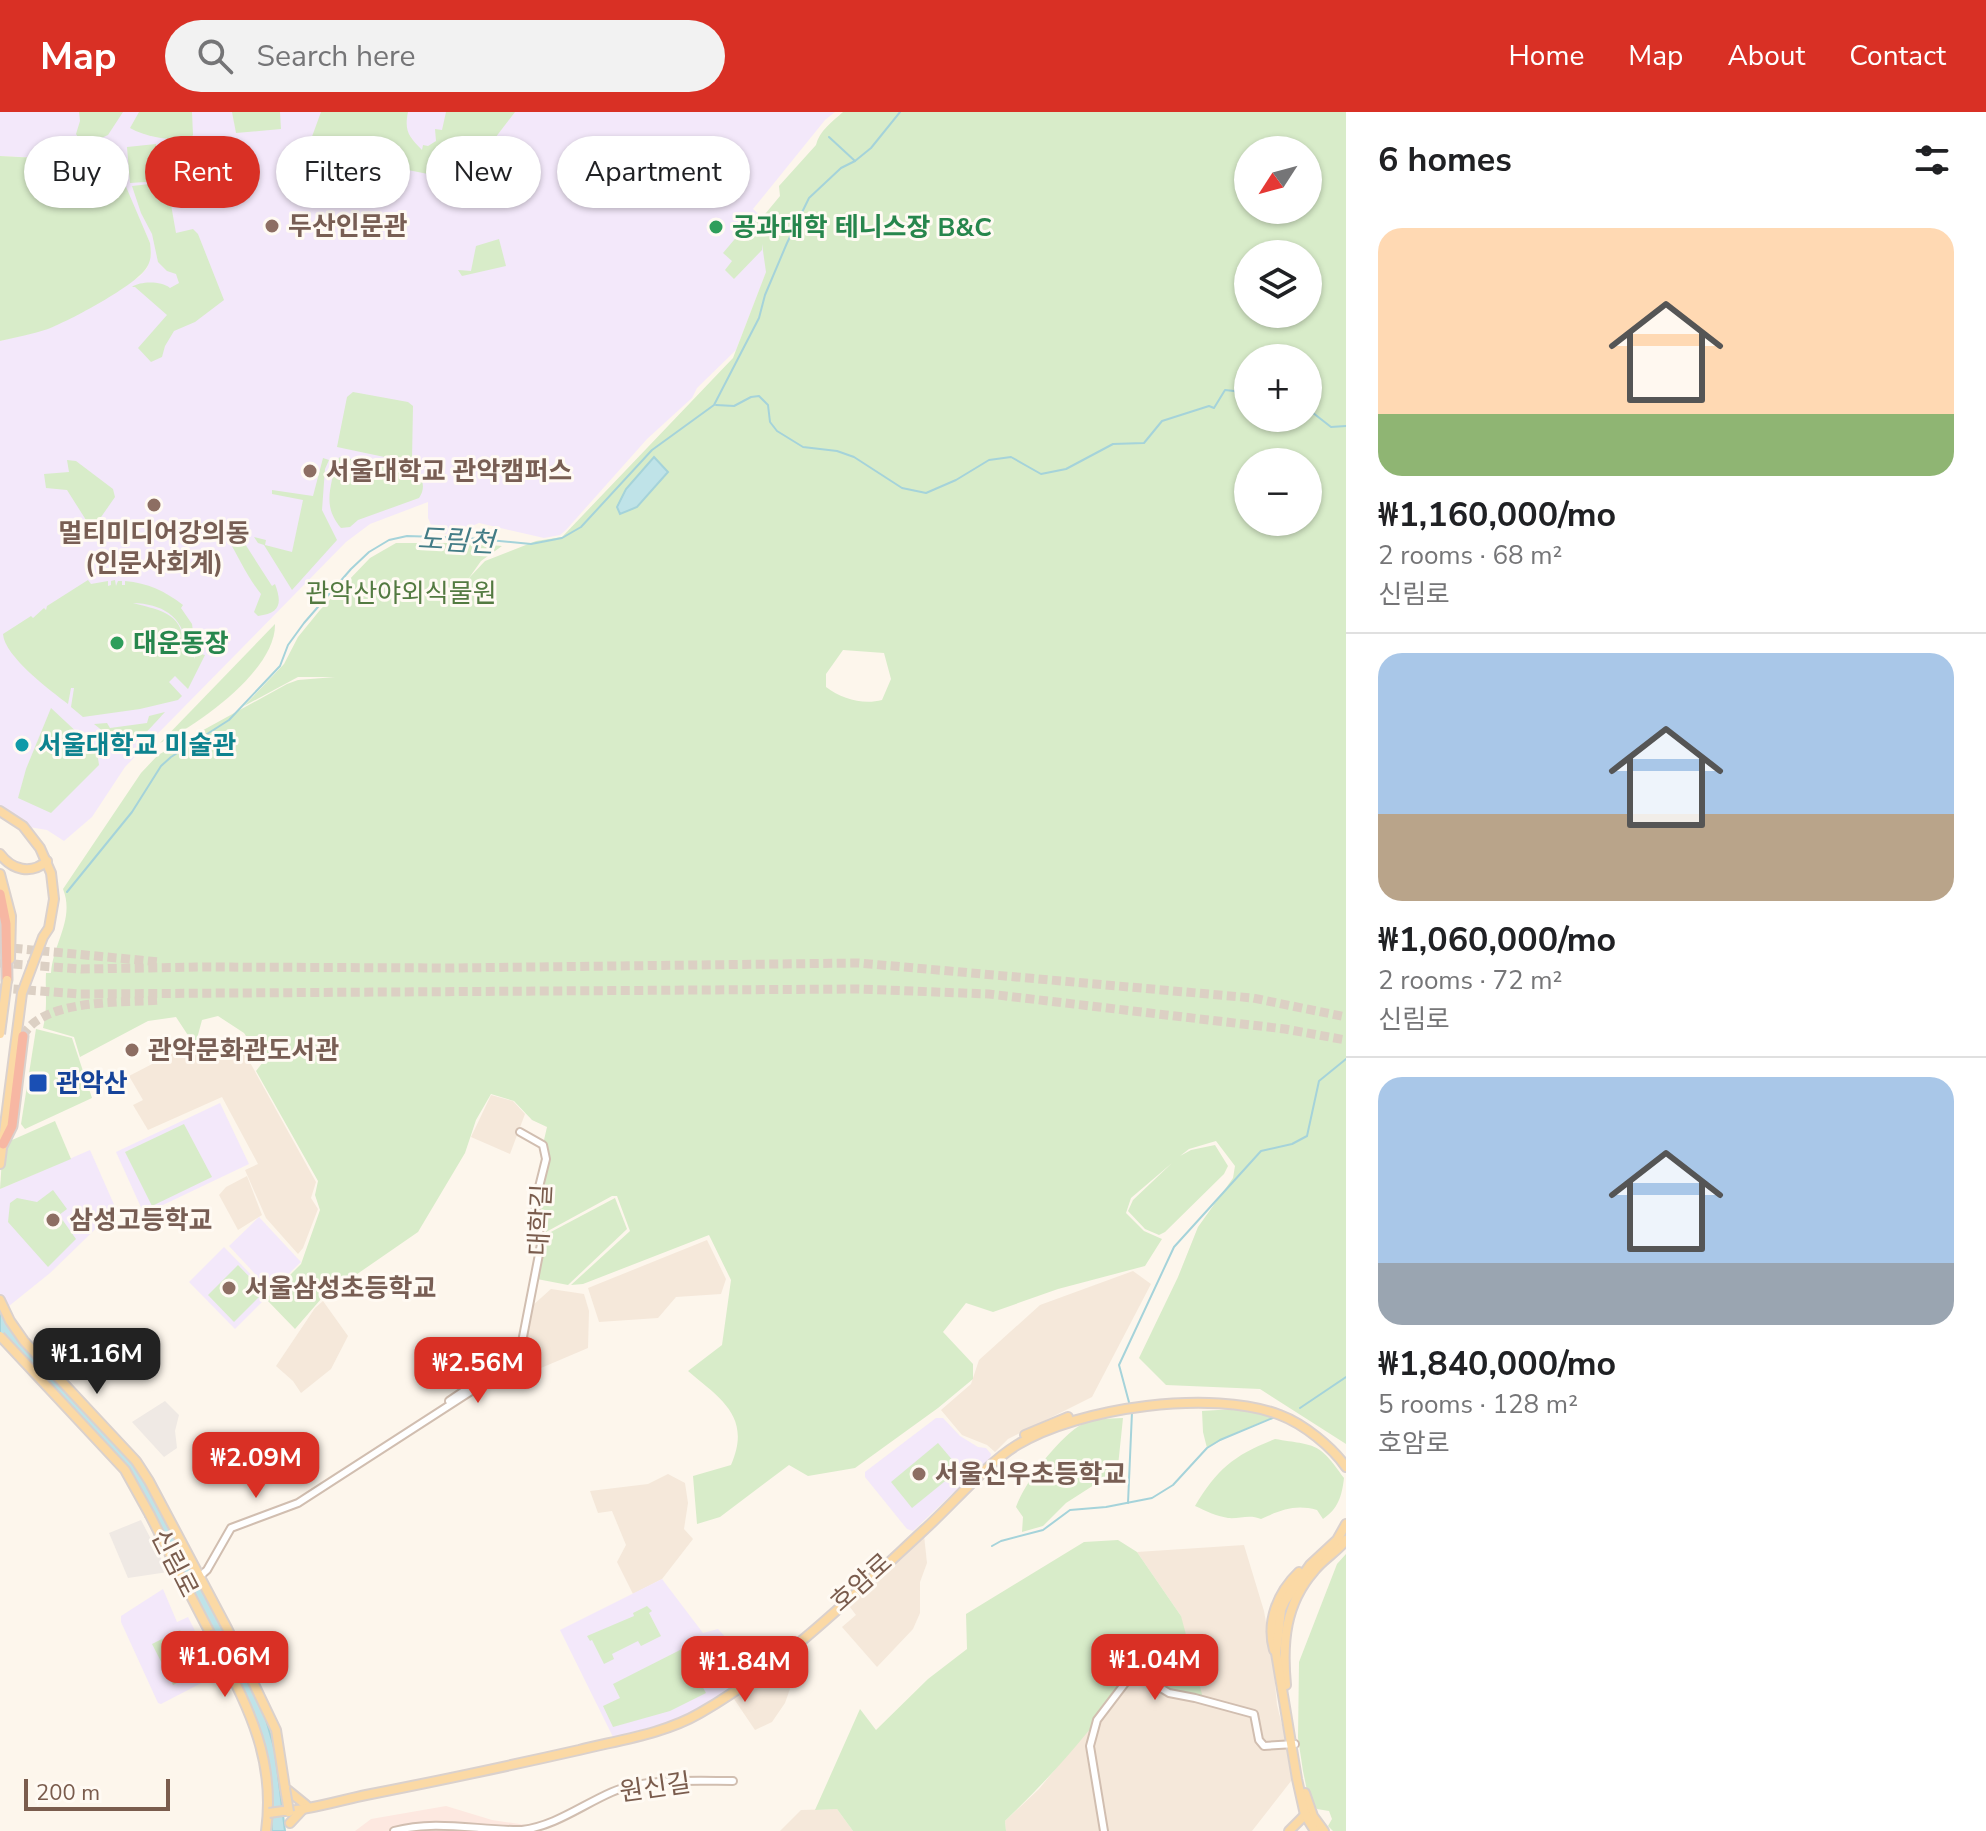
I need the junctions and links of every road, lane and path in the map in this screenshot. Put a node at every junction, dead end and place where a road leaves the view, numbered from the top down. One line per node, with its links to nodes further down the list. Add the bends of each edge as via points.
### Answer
1 (0, 811): 3 (main road)
2 (0, 818): 3 (main road)
3 (23, 826): 5 (main road)
4 (0, 854): 5 (main road, via 20,869)
5 (47, 861): 13 (main road, via 53,915 22,993)
6 (0, 874): 8 (main road, via 11,916)
7 (0, 894): 8 (highway)
8 (7, 980): 9 (main road, bridge)
9 (0, 1034)
10 (23, 1036): 11 (highway)
11 (12, 1126): 12 (highway); 13 (highway)
12 (20, 1135)
13 (1, 1151): 14 (main road)
14 (0, 1164)
15 (0, 1300): 17 (main road, 신림로, via 16,1331)
16 (0, 1336): 18 (main road, 신림로, bridge)
17 (61, 1381): 18 (main road); 20 (main road, 신림로)
18 (51, 1391): 22 (main road, 신림로, bridge)
19 (1346, 1457): 37 (main road, 호암로, via 1297,1418 1242,1400 1160,1401 1078,1413 1014,1441 776,1657 696,1712 606,1739)
20 (136, 1461): 22 (main road); 23 (main road, 신림로)
21 (1346, 1467): 37 (main road, via 1294,1422 1240,1404 1201,1402 1076,1419 1017,1445 770,1666 676,1725)
22 (125, 1470): 24 (main road, 신림로, bridge)
23 (162, 1509): 24 (main road); 27 (main road, 신림로)
24 (150, 1514): 28 (main road, 신림로)
25 (1346, 1524): 29 (main road, via 1337,1540 1291,1580)
26 (1346, 1540): 29 (main road)
27 (197, 1575): 27 (street, 대학길, via 207,1570 231,1528 298,1503 513,1359 522,1342 541,1244 535,1198 546,1159 543,1145 520,1134 537,1143 543,1158 532,1204 536,1243 526,1307 516,1349 504,1364 296,1501 229,1525); 28 (main road, bridge); 30 (main road, 신림로)
28 (186, 1584): 31 (main road, 신림로)
29 (1282, 1610): 34 (main road); 34 (main road, via 1272,1646)
30 (227, 1628): 31 (main road, bridge); 32 (main road, 신림로)
31 (211, 1636): 33 (main road, 신림로)
32 (276, 1730): 33 (main road); 36 (main road, 신림로)
33 (260, 1735): 39 (main road, 신림로)
34 (1292, 1744): 40 (main road); 44 (street, via 1264,1746 1254,1714 1169,1693 1141,1676 1129,1678 1097,1720 1090,1746)
35 (733, 1781): 43 (street, 원신길, via 626,1787 560,1819 519,1831)
36 (285, 1788): 37 (main road); 38 (main road, 신림로, bridge)
37 (306, 1806): 38 (main road); 41 (main road)
38 (286, 1811): 39 (main road, bridge); 41 (main road, bridge)
39 (268, 1813): 42 (main road, 신림로)
40 (1309, 1816): 45 (main road); 46 (main road); 47 (main road)
41 (290, 1827)
42 (266, 1831)
43 (394, 1831)
44 (1104, 1831)
45 (1292, 1831)
46 (1315, 1831)
47 (1324, 1831)

